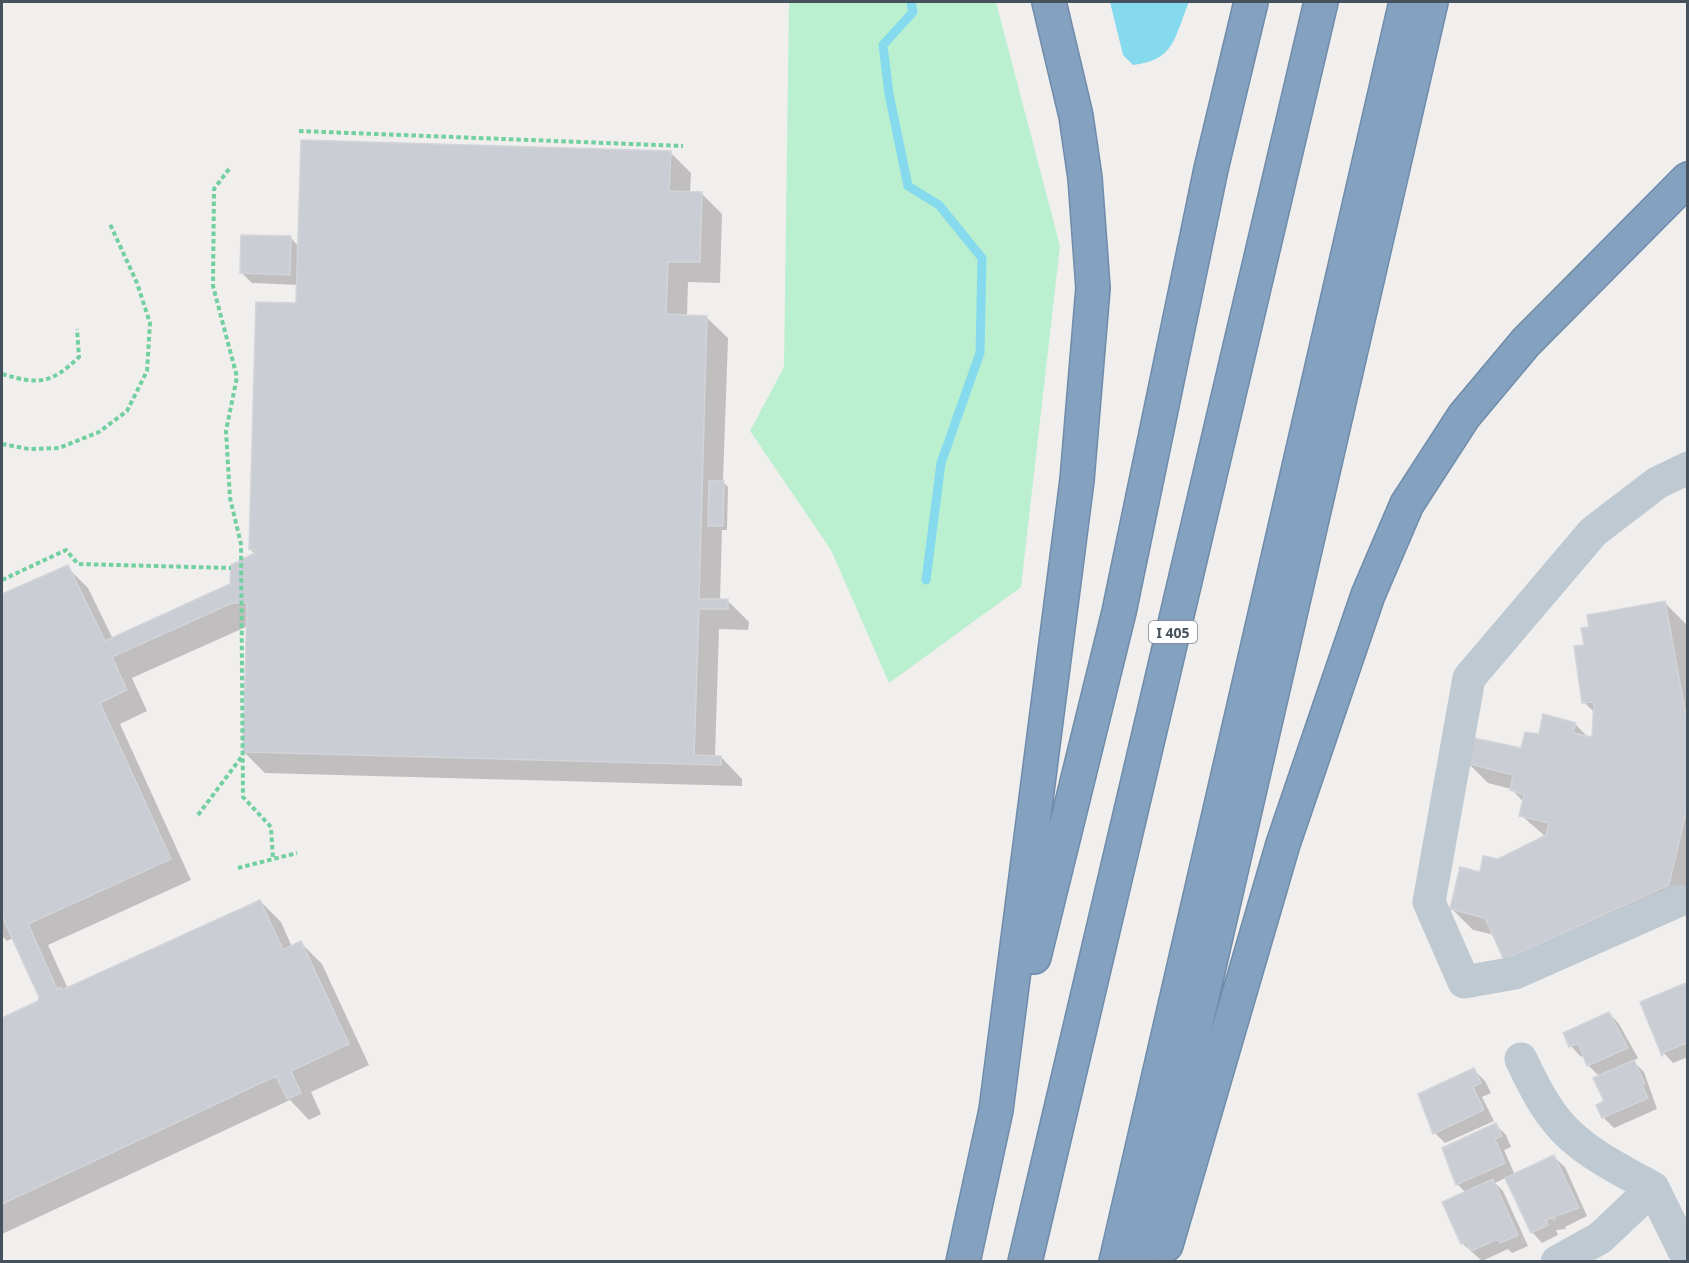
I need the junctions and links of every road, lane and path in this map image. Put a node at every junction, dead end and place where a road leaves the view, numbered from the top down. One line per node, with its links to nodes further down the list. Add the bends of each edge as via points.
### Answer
1 (1049, 2): 25 (highway, via 1076,116 1093,288 1077,480)
2 (1251, 2): 25 (highway, via 1211,169 1119,612)
3 (1321, 2): 29 (highway, I 405)
4 (1336, 2): 30 (highway, I 405)
5 (1406, 2): 31 (highway)
6 (1431, 2): 32 (highway)
7 (298, 131): 8 (path)
8 (683, 146)
9 (229, 169): 18 (path, via 214,189 213,286 237,377 226,431 230,498 241,544)
10 (1688, 179): 33 (highway, via 1526,342 1464,416 1407,504 1368,595 1283,844)
11 (110, 224): 14 (path, via 137,282 150,323 147,371 127,411 99,432 59,448 29,449)
12 (77, 329): 13 (path, via 79,357 63,372 46,382)
13 (2, 374)
14 (2, 444)
15 (1688, 468): 23 (street, via 1657,483 1593,532 1469,678 1429,902 1464,982 1515,973)
16 (231, 568): 17 (path, via 78,564 66,550)
17 (2, 580)
18 (243, 754): 19 (path); 21 (path, via 243,797 271,827)
19 (198, 815)
20 (297, 854): 21 (path)
21 (273, 859): 22 (path)
22 (238, 868)
23 (1678, 901)
24 (1521, 1059): 26 (street, via 1538,1096 1569,1138)
25 (996, 1110): 28 (highway)
26 (1653, 1188): 27 (street); 34 (street, via 1600,1238)
27 (1688, 1259)
28 (963, 1262)
29 (1025, 1262)
30 (1046, 1262)
31 (1116, 1262)
32 (1141, 1262)
33 (1161, 1262)
34 (1557, 1262)

